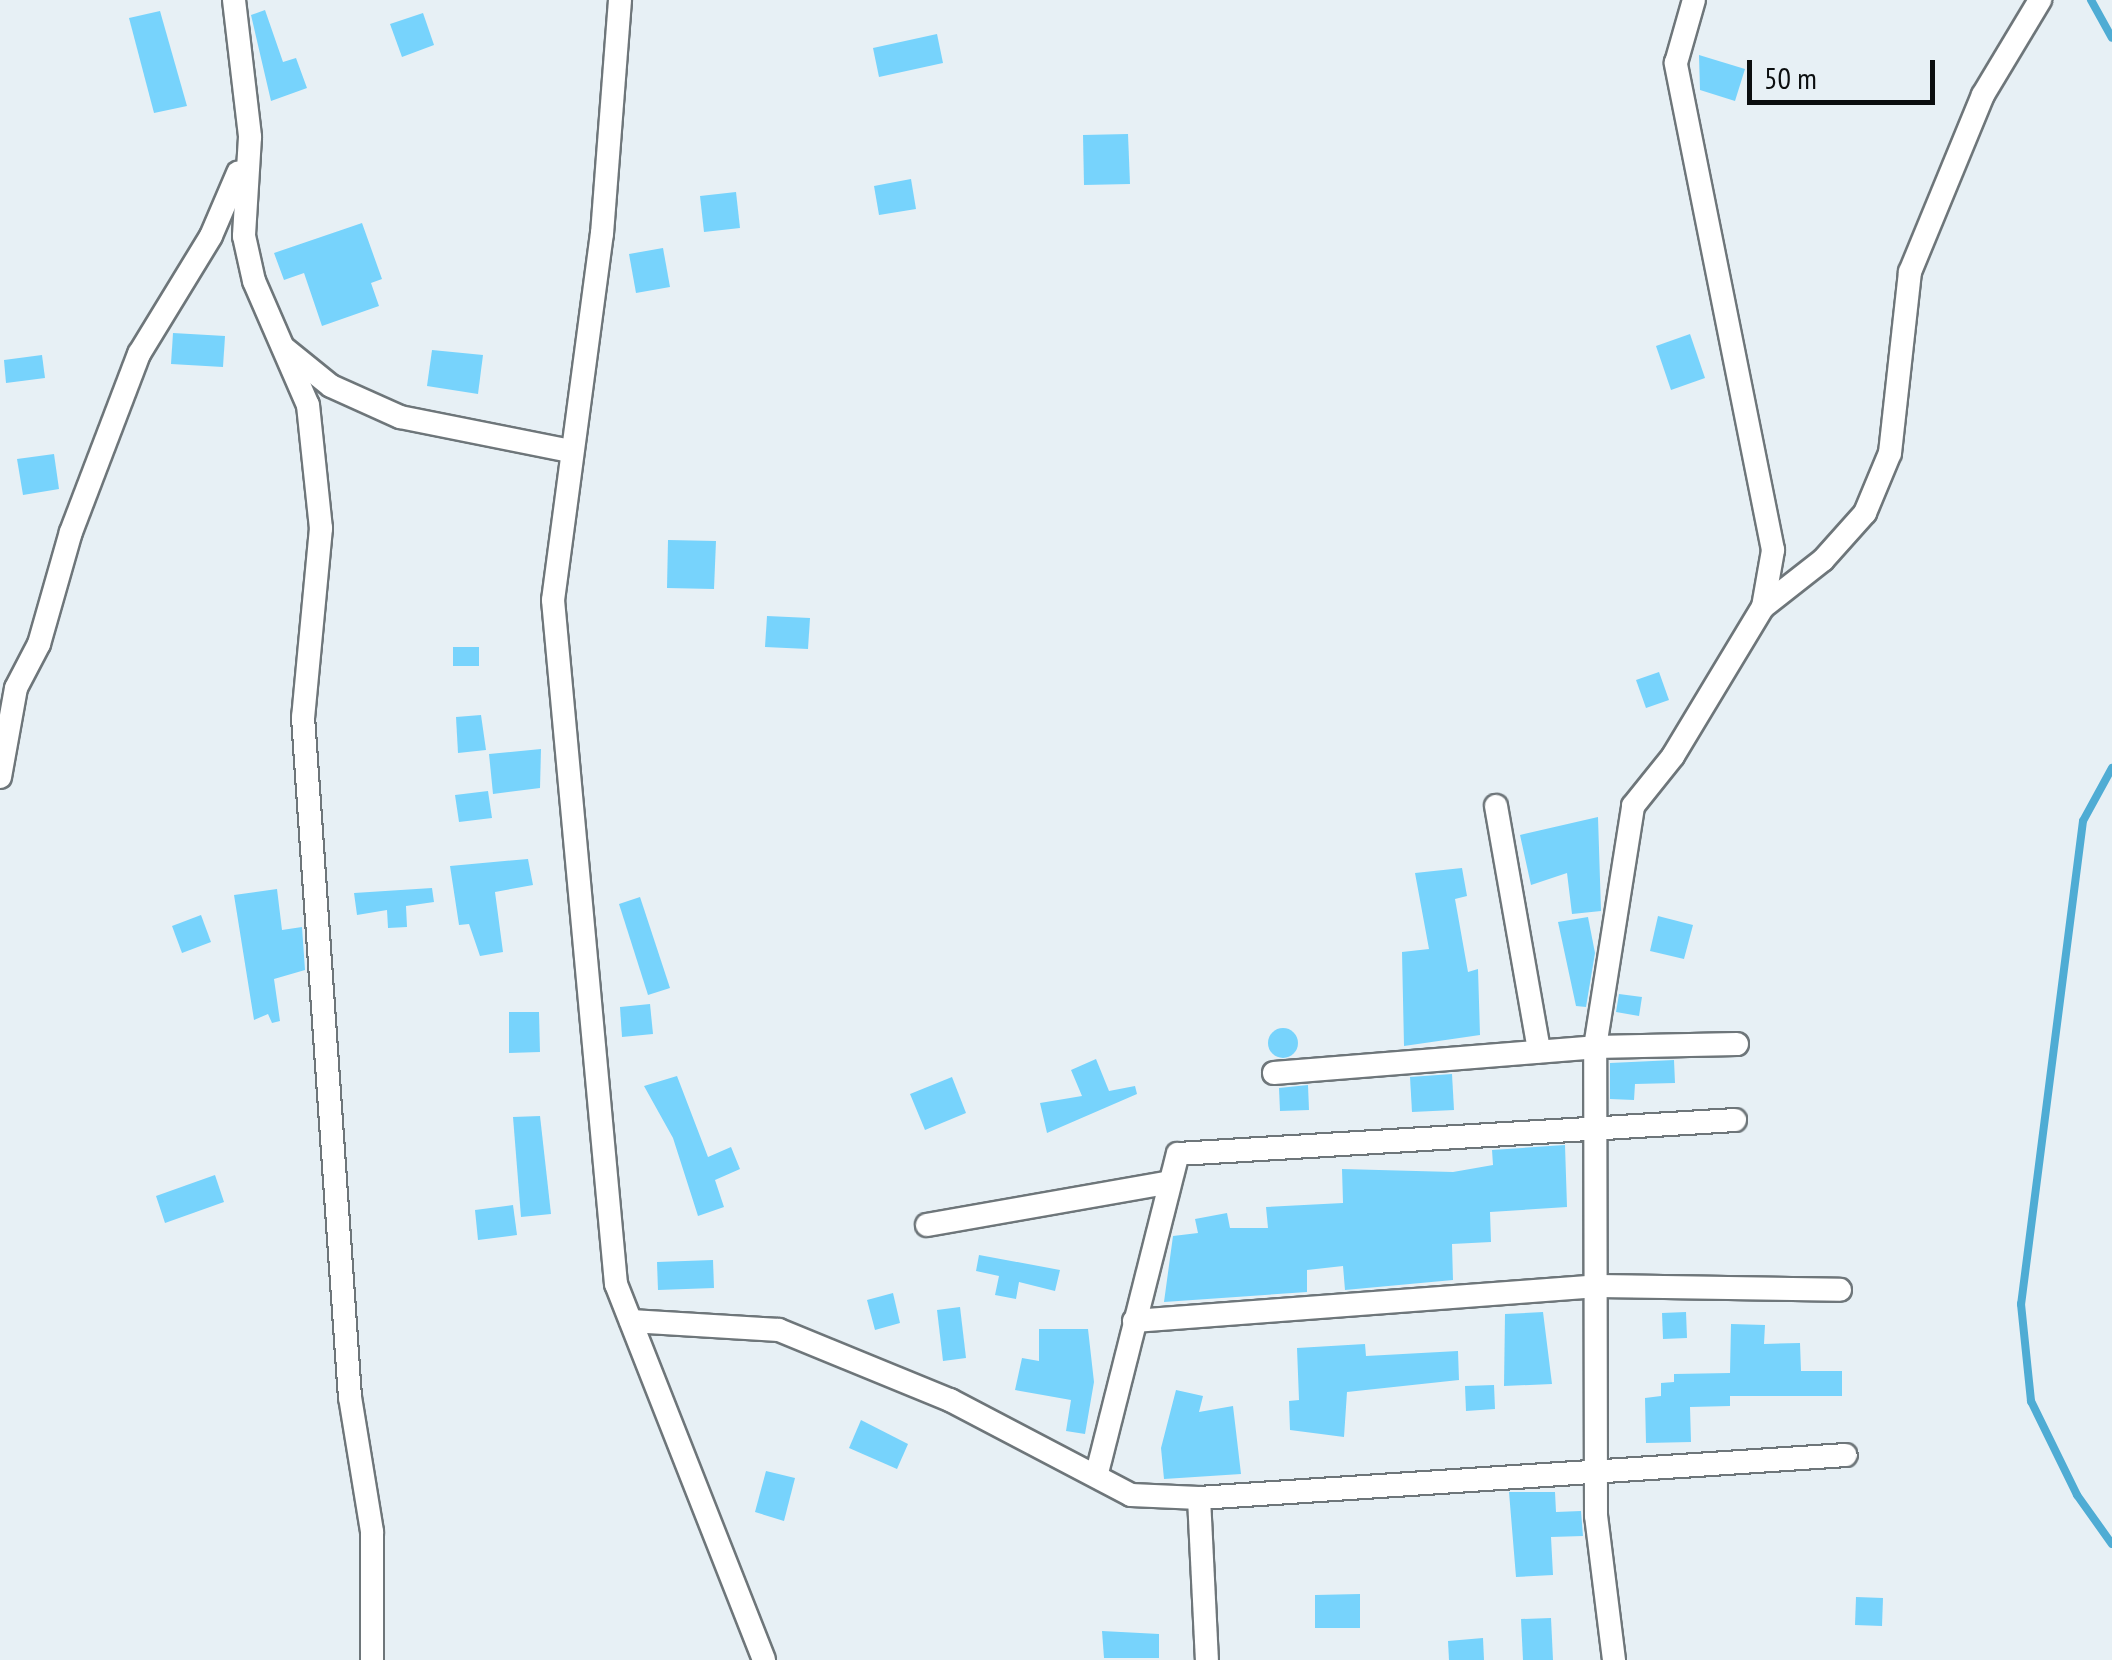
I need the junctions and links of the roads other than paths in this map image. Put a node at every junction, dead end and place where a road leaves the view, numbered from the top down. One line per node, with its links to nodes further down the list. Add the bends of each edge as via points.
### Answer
1 (234, 0): 5 (street)
2 (620, 0): 7 (street, via 602,233)
3 (1694, 0): 8 (street, via 1676,63 1773,550)
4 (2040, 0): 8 (street, via 1983,95 1910,272 1890,453 1865,513 1823,560)
5 (250, 137): 6 (street, via 244,236); 9 (street, via 211,236 139,354 71,532 40,644 16,688)
6 (278, 342): 7 (street, via 331,386 400,417); 27 (street, via 308,405 321,528 303,717 350,1397 372,1532)
7 (570, 452): 22 (street, via 553,600 614,1271)
8 (1763, 607): 12 (street, via 1673,756 1633,806)
9 (0, 777)
10 (1496, 806): 13 (street)
11 (1737, 1044): 12 (street)
12 (1595, 1047): 13 (street); 16 (street)
13 (1538, 1051): 14 (street)
14 (1274, 1073)
15 (1736, 1120): 16 (street)
16 (1595, 1127): 17 (street, via 1187,1150 1173,1160); 19 (street)
17 (1165, 1184): 18 (street); 21 (street)
18 (927, 1225)
19 (1598, 1286): 20 (street); 21 (street); 24 (street)
20 (1840, 1290)
21 (1134, 1320): 25 (street)
22 (631, 1321): 25 (street, via 779,1330 950,1400); 28 (street)
23 (1846, 1455): 24 (street)
24 (1600, 1472): 26 (street); 30 (street, via 1596,1516)
25 (1097, 1473): 26 (street, via 1131,1495)
26 (1199, 1498): 29 (street)
27 (372, 1660)
28 (764, 1660)
29 (1207, 1660)
30 (1614, 1660)

